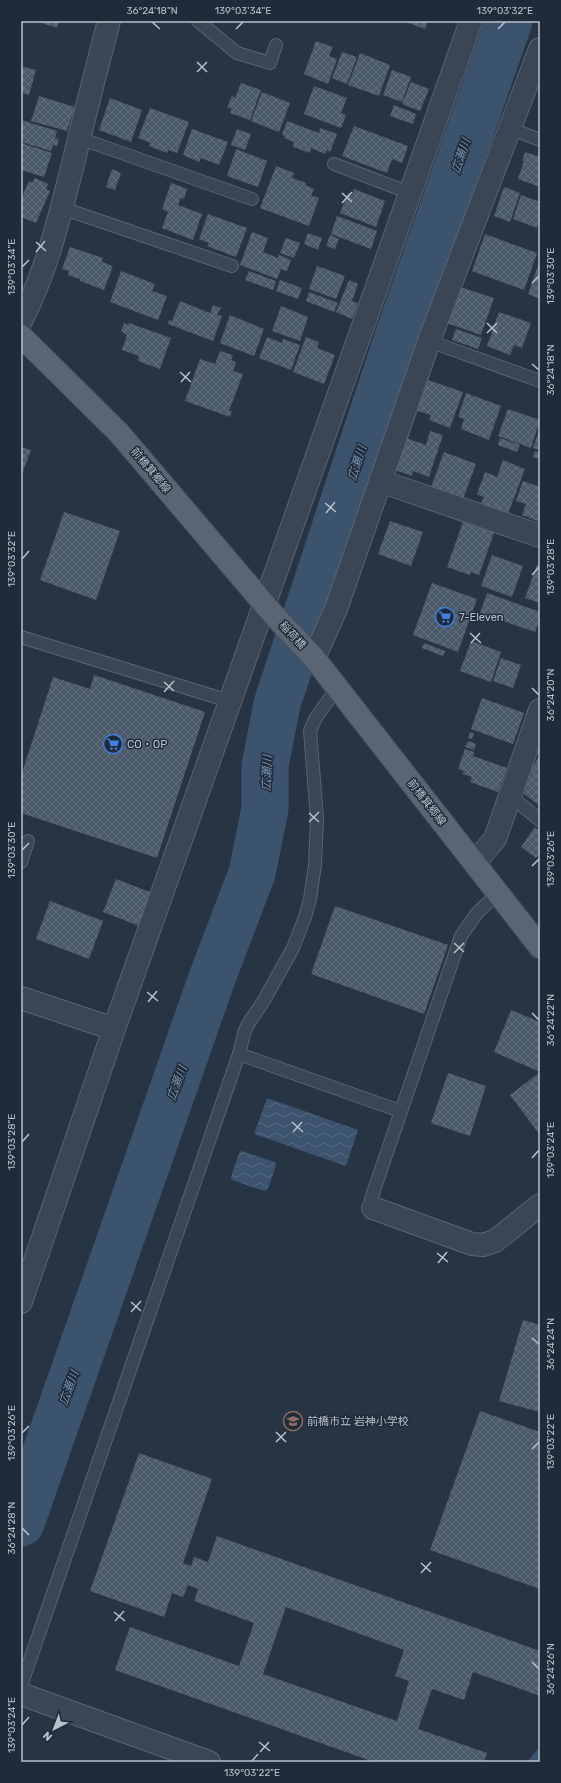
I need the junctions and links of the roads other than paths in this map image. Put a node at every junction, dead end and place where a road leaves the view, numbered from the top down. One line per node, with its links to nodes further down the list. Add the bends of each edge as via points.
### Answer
1 (109, 21): 7 (street)
2 (198, 21): 4 (lane, via 238,53 270,64)
3 (471, 21): 10 (street)
4 (276, 45)
5 (540, 49): 6 (street)
6 (509, 128): 8 (lane); 16 (street)
7 (79, 138): 11 (lane); 12 (street)
8 (540, 140)
9 (334, 164): 10 (lane)
10 (410, 193): 20 (street)
11 (252, 198)
12 (62, 208): 13 (lane); 14 (street, via 45,264)
13 (232, 266)
14 (21, 322)
15 (21, 336): 20 (main road, 前橋箕郷線, via 119,433)
16 (429, 341): 17 (lane); 18 (street)
17 (540, 380)
18 (380, 481): 19 (street); 22 (street, via 336,609)
19 (540, 536)
20 (268, 607): 22 (main road, 稲荷橋); 24 (street)
21 (22, 641): 24 (lane)
22 (314, 658): 23 (main road, 前橋箕郷線)
23 (337, 688): 29 (main road, 前橋箕郷線); 35 (lane, via 310,731 317,818 310,899 305,918 279,975 245,1030)
24 (229, 701): 34 (street)
25 (540, 710): 26 (street)
26 (511, 797): 27 (lane); 29 (street, via 495,839)
27 (540, 820)
28 (28, 841): 30 (lane)
29 (474, 860): 31 (main road, 前橋箕郷線)
30 (21, 862)
31 (498, 893): 32 (main road, 前橋箕郷線); 36 (lane, via 477,913 461,936)
32 (540, 947)
33 (21, 998): 34 (street)
34 (114, 1029): 39 (street)
35 (239, 1054): 36 (lane); 40 (lane)
36 (400, 1111): 38 (lane, via 371,1199)
37 (540, 1205): 38 (street, via 496,1241 483,1245 472,1244)
38 (373, 1208)
39 (21, 1302)
40 (21, 1686)
41 (21, 1694): 42 (street)
42 (175, 1756): 43 (street)
43 (209, 1762)

